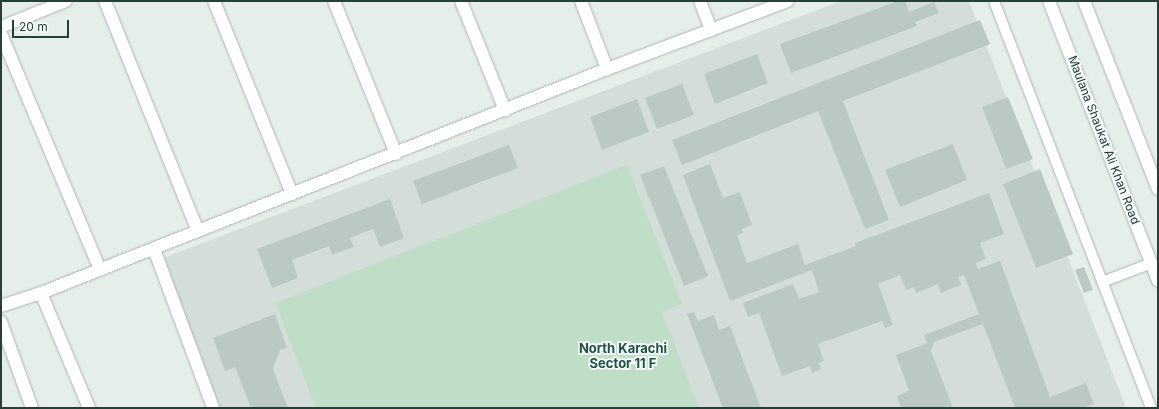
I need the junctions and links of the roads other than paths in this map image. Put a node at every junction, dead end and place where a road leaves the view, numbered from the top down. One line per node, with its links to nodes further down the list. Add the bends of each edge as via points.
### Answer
1 (66, 1): 12 (street)
2 (105, 1): 20 (street)
3 (214, 1): 19 (street)
4 (334, 1): 17 (street)
5 (461, 1): 16 (street)
6 (581, 1): 15 (street)
7 (700, 1): 13 (street)
8 (788, 1): 13 (street)
9 (994, 1): 25 (lane)
10 (1049, 1): 22 (street, Maulana Shaukat Ali Khan Road)
11 (1084, 1): 18 (street)
12 (1, 27)
13 (711, 30): 15 (street)
14 (1, 34): 23 (street)
15 (607, 69): 16 (street)
16 (505, 110): 17 (street)
17 (396, 154): 19 (street)
18 (1158, 189)
19 (292, 194): 20 (street)
20 (198, 231): 21 (street)
21 (154, 249): 23 (street); 31 (street)
22 (1152, 263): 24 (street, Maulana Shaukat Ali Khan Road); 25 (lane)
23 (100, 270): 26 (street)
24 (1158, 280)
25 (1102, 282): 32 (lane)
26 (41, 293): 27 (street); 30 (street)
27 (1, 306)
28 (1, 322): 29 (street)
29 (32, 408)
30 (89, 408)
31 (213, 408)
32 (1151, 408)

